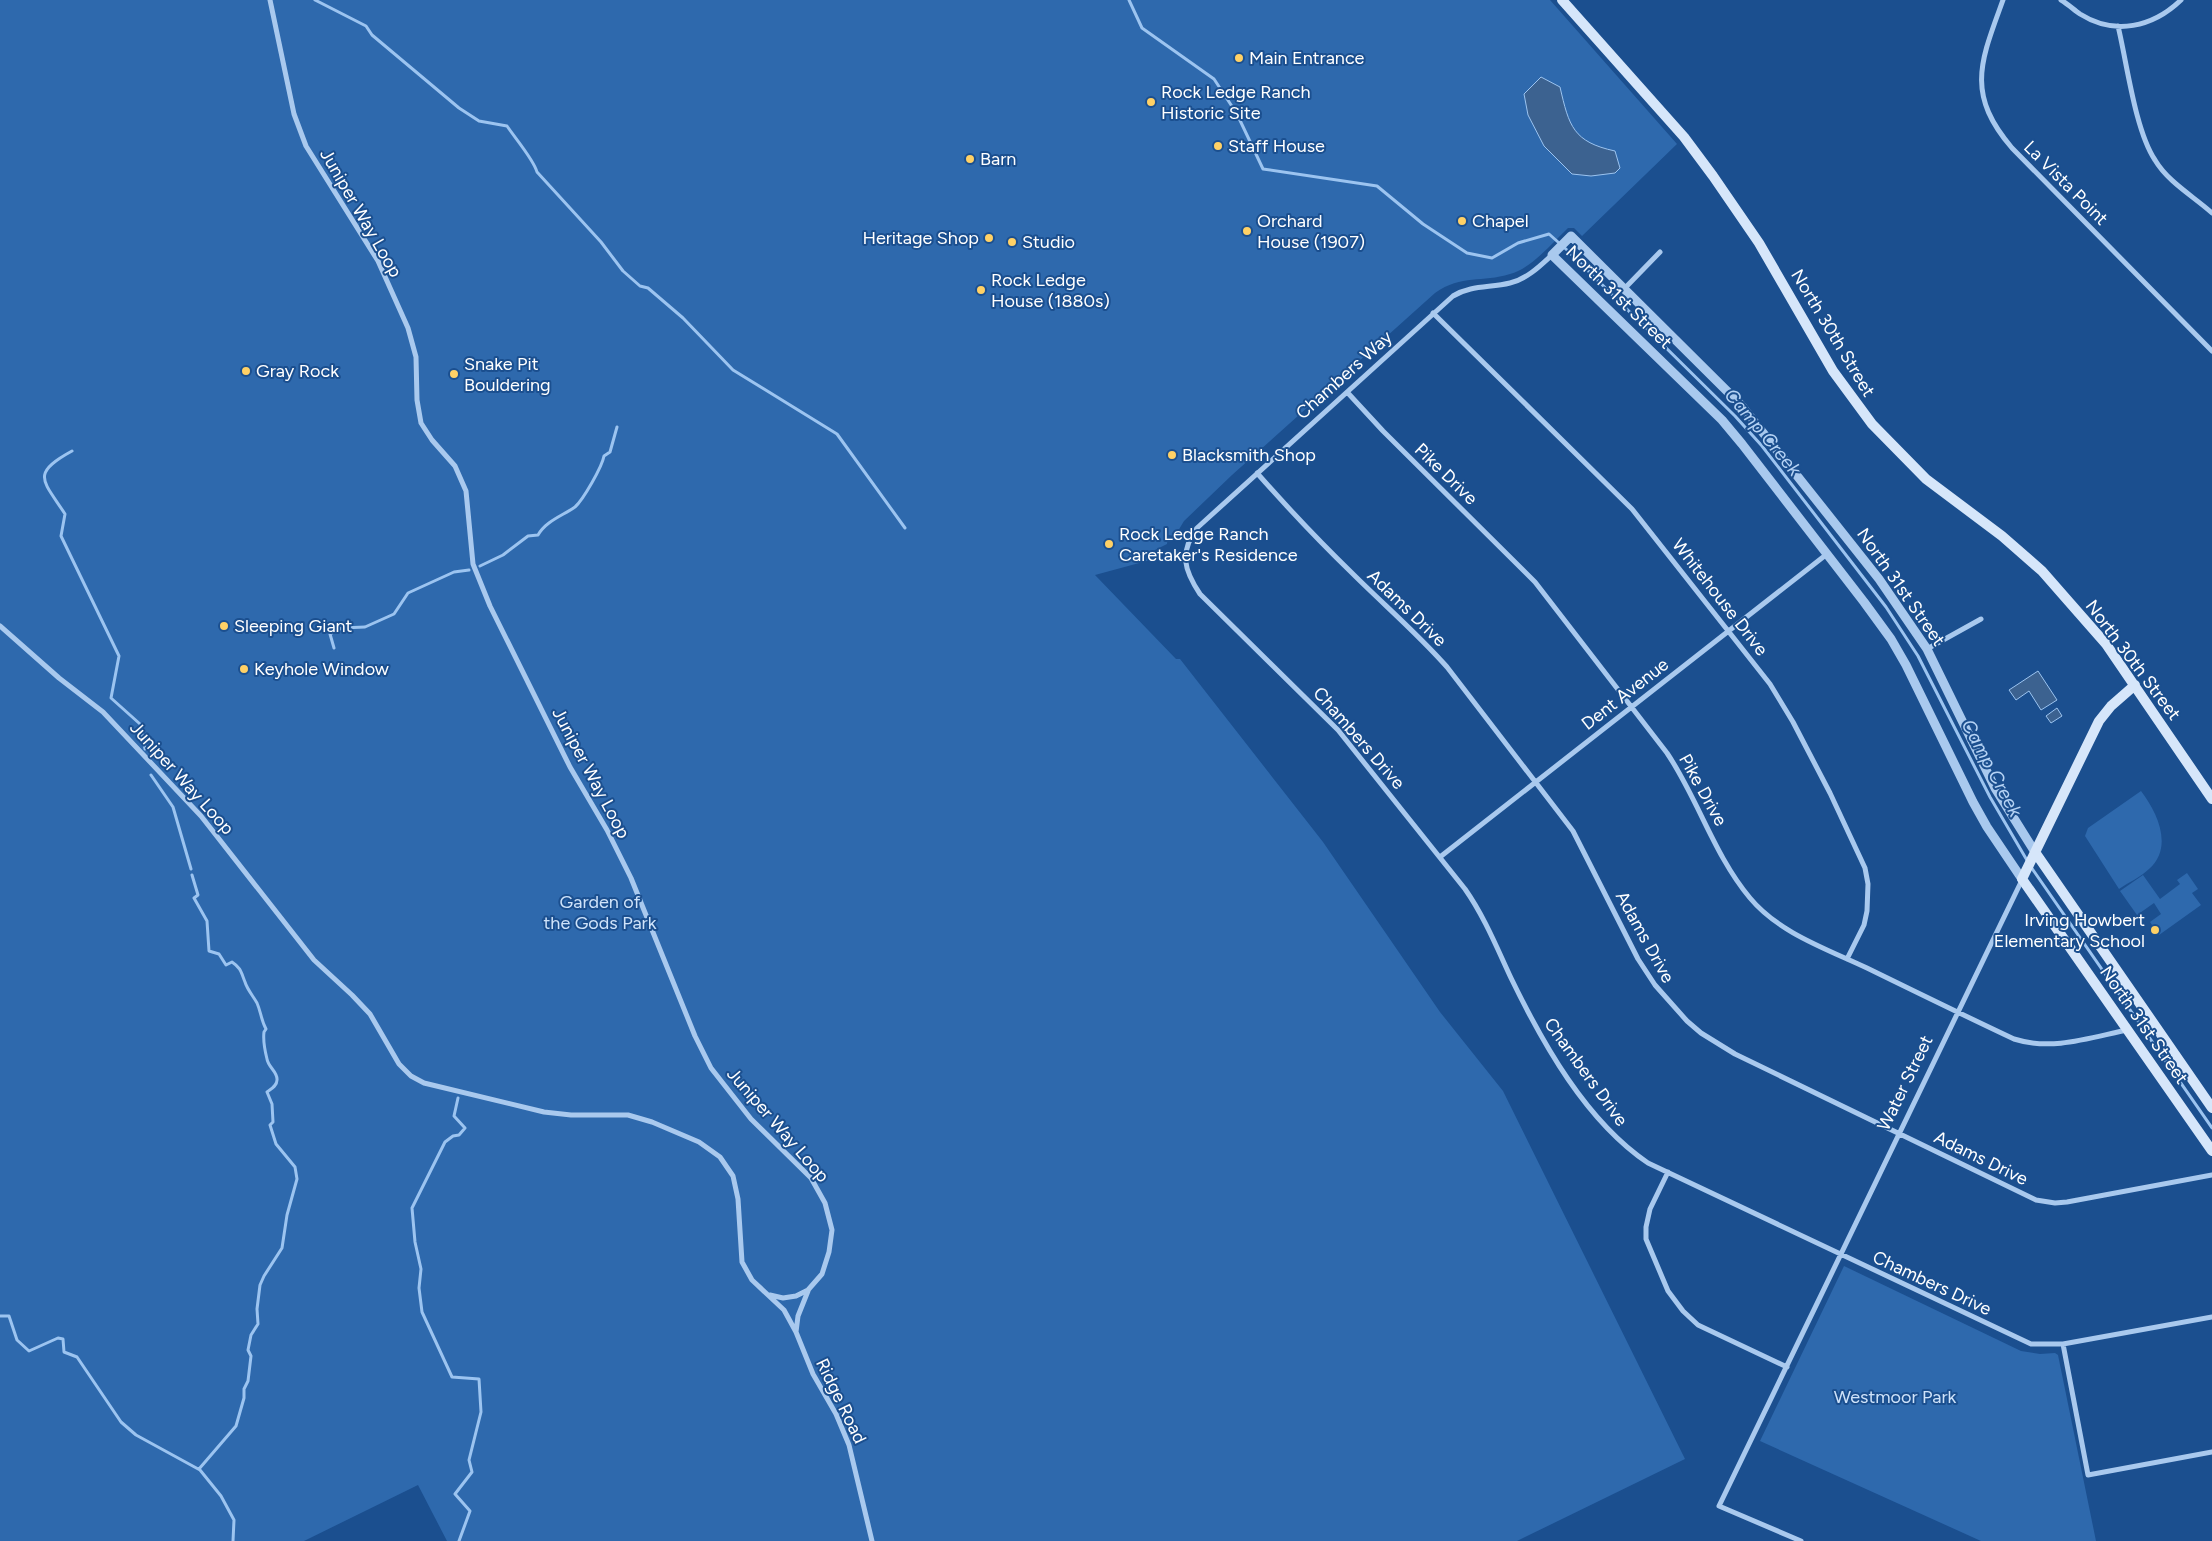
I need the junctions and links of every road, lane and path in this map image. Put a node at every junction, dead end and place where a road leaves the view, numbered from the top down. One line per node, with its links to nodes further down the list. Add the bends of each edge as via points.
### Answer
1 (270, 0): 38 (street, Juniper Way Loop, via 294,114 306,146 378,261 408,328 416,356 421,424 455,466 466,491 474,564 490,606 570,767 631,878 711,1068 751,1119 811,1178 825,1203 832,1230 829,1252 822,1274)
2 (1562, 0): 22 (main road, North 30th Street, via 1684,137 1775,269 1833,371 1872,424 1926,479 2002,536 2042,572 2106,644)
3 (2003, 0): 12 (street, La Vista Point, via 1981,64 1983,94 1992,122 2012,148)
4 (2061, 0): 6 (street, via 2090,19)
5 (2181, 0): 6 (street, via 2152,21)
6 (2118, 26): 7 (street, via 2138,115 2155,160)
7 (2212, 212)
8 (1660, 252): 10 (street)
9 (1552, 255): 10 (street, North 31st Street, via 1571,236); 11 (street, Chambers Way, via 1521,279 1462,291); 15 (street, North 31st Street, via 1722,420)
10 (1625, 288): 21 (street, North 31st Street, via 1759,426 1879,579)
11 (1433, 313): 13 (street, Chambers Way); 20 (street, Whitehouse Drive, via 1632,509)
12 (2212, 351)
13 (1347, 392): 14 (street, Chambers Way); 23 (street, Pike Drive, via 1530,576)
14 (1257, 473): 17 (street, Chambers Way, via 1197,528); 24 (street, Adams Drive, via 1337,558 1436,654)
15 (1826, 554): 20 (street, Dent Avenue); 28 (street, North 31st Street, via 1891,639 1977,810)
16 (1171, 557): 17 (street)
17 (1184, 557): 27 (street, Chambers Drive, via 1188,573 1200,594 1338,730)
18 (1981, 619): 21 (street)
19 (0, 626): 39 (street, Juniper Way Loop, via 103,712 201,816 314,960 370,1014 399,1064 411,1076 424,1084 544,1112 628,1115 699,1142 720,1157 733,1176 738,1199 742,1262 752,1280)
20 (1729, 631): 23 (street, Dent Avenue); 29 (street, Whitehouse Drive, via 1770,684 1793,722 1865,868 1869,896 1867,911 1864,925)
21 (1926, 649): 26 (street, North 31st Street, via 1994,788)
22 (2135, 686): 25 (main road, North 30th Street); 26 (main road, Water Street, via 2099,721)
23 (1632, 706): 24 (street, Dent Avenue); 29 (street, Pike Drive, via 1676,767 1726,862 1750,898 1783,926)
24 (1535, 782): 27 (street, Dent Avenue); 33 (street, Adams Drive, via 1582,845 1638,959 1675,1010 1701,1033 1735,1054)
25 (2212, 799)
26 (2035, 852): 28 (main road, Water Street); 32 (main road, North 31st Street)
27 (1440, 857): 35 (street, Chambers Drive, via 1473,901 1527,1012 1559,1065 1611,1134 1640,1158)
28 (2022, 879): 30 (street, Water Street); 31 (main road, North 31st Street)
29 (1847, 959): 30 (street, Pike Drive)
30 (1958, 1012): 31 (street, Pike Drive, via 2014,1040 2038,1045 2061,1044); 33 (street, Water Street)
31 (2127, 1030): 34 (main road, North 31st Street)
32 (2212, 1108)
33 (1898, 1134): 36 (street, Adams Drive, via 2044,1202 2067,1202); 37 (street, Water Street)
34 (2212, 1151)
35 (1668, 1172): 37 (street, Chambers Drive); 43 (street, via 1650,1209 1646,1227 1650,1250 1668,1291 1682,1311 1698,1325)
36 (2212, 1175)
37 (1840, 1255): 42 (street, Chambers Drive, via 2021,1340 2041,1345); 43 (street, Water Street)
38 (808, 1290): 39 (street, via 783,1298); 41 (street)
39 (770, 1295): 41 (street, Ridge Road, via 784,1310)
40 (2212, 1317): 42 (street, Chambers Drive)
41 (796, 1332): 45 (street, Ridge Road, via 807,1364 836,1414 849,1445)
42 (2062, 1344): 44 (street, via 2088,1475)
43 (1787, 1367): 46 (street, Water Street, via 1719,1506)
44 (2212, 1452)
45 (872, 1541)
46 (1801, 1541)

